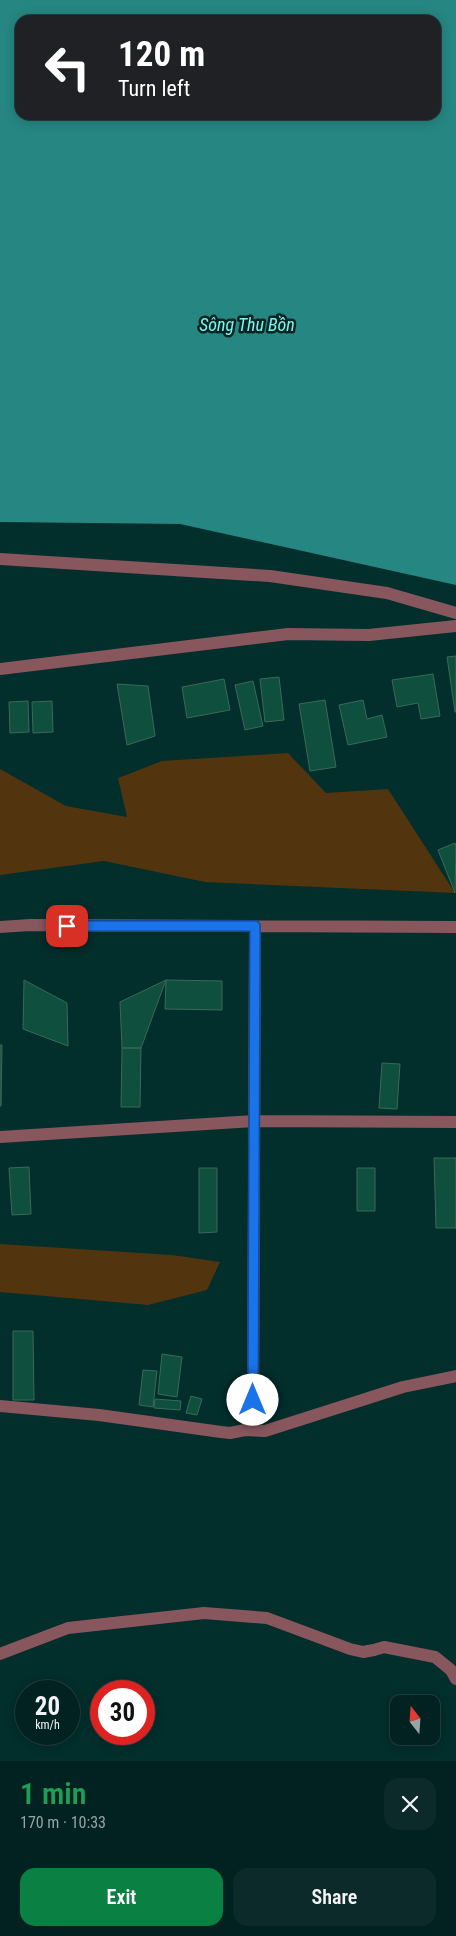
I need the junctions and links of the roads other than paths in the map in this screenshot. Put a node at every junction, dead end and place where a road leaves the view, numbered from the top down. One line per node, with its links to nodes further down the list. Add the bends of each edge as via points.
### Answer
1 (0, 559): 2 (street, via 270,576 387,594)
2 (456, 613)
3 (456, 626): 4 (street, via 369,635 288,634)
4 (0, 669)
5 (255, 926): 6 (street); 7 (street); 8 (street)
6 (0, 927)
7 (456, 927)
8 (254, 1121): 9 (street); 10 (street); 13 (street, via 253,1420)
9 (456, 1122)
10 (0, 1137)
11 (456, 1376): 13 (street, via 404,1387 275,1429)
12 (0, 1406): 13 (street, via 99,1415 230,1433)
13 (244, 1430)
14 (0, 1654): 15 (street, via 68,1628 204,1613 267,1618 363,1652 384,1647 435,1657 451,1670)
15 (456, 1679)

